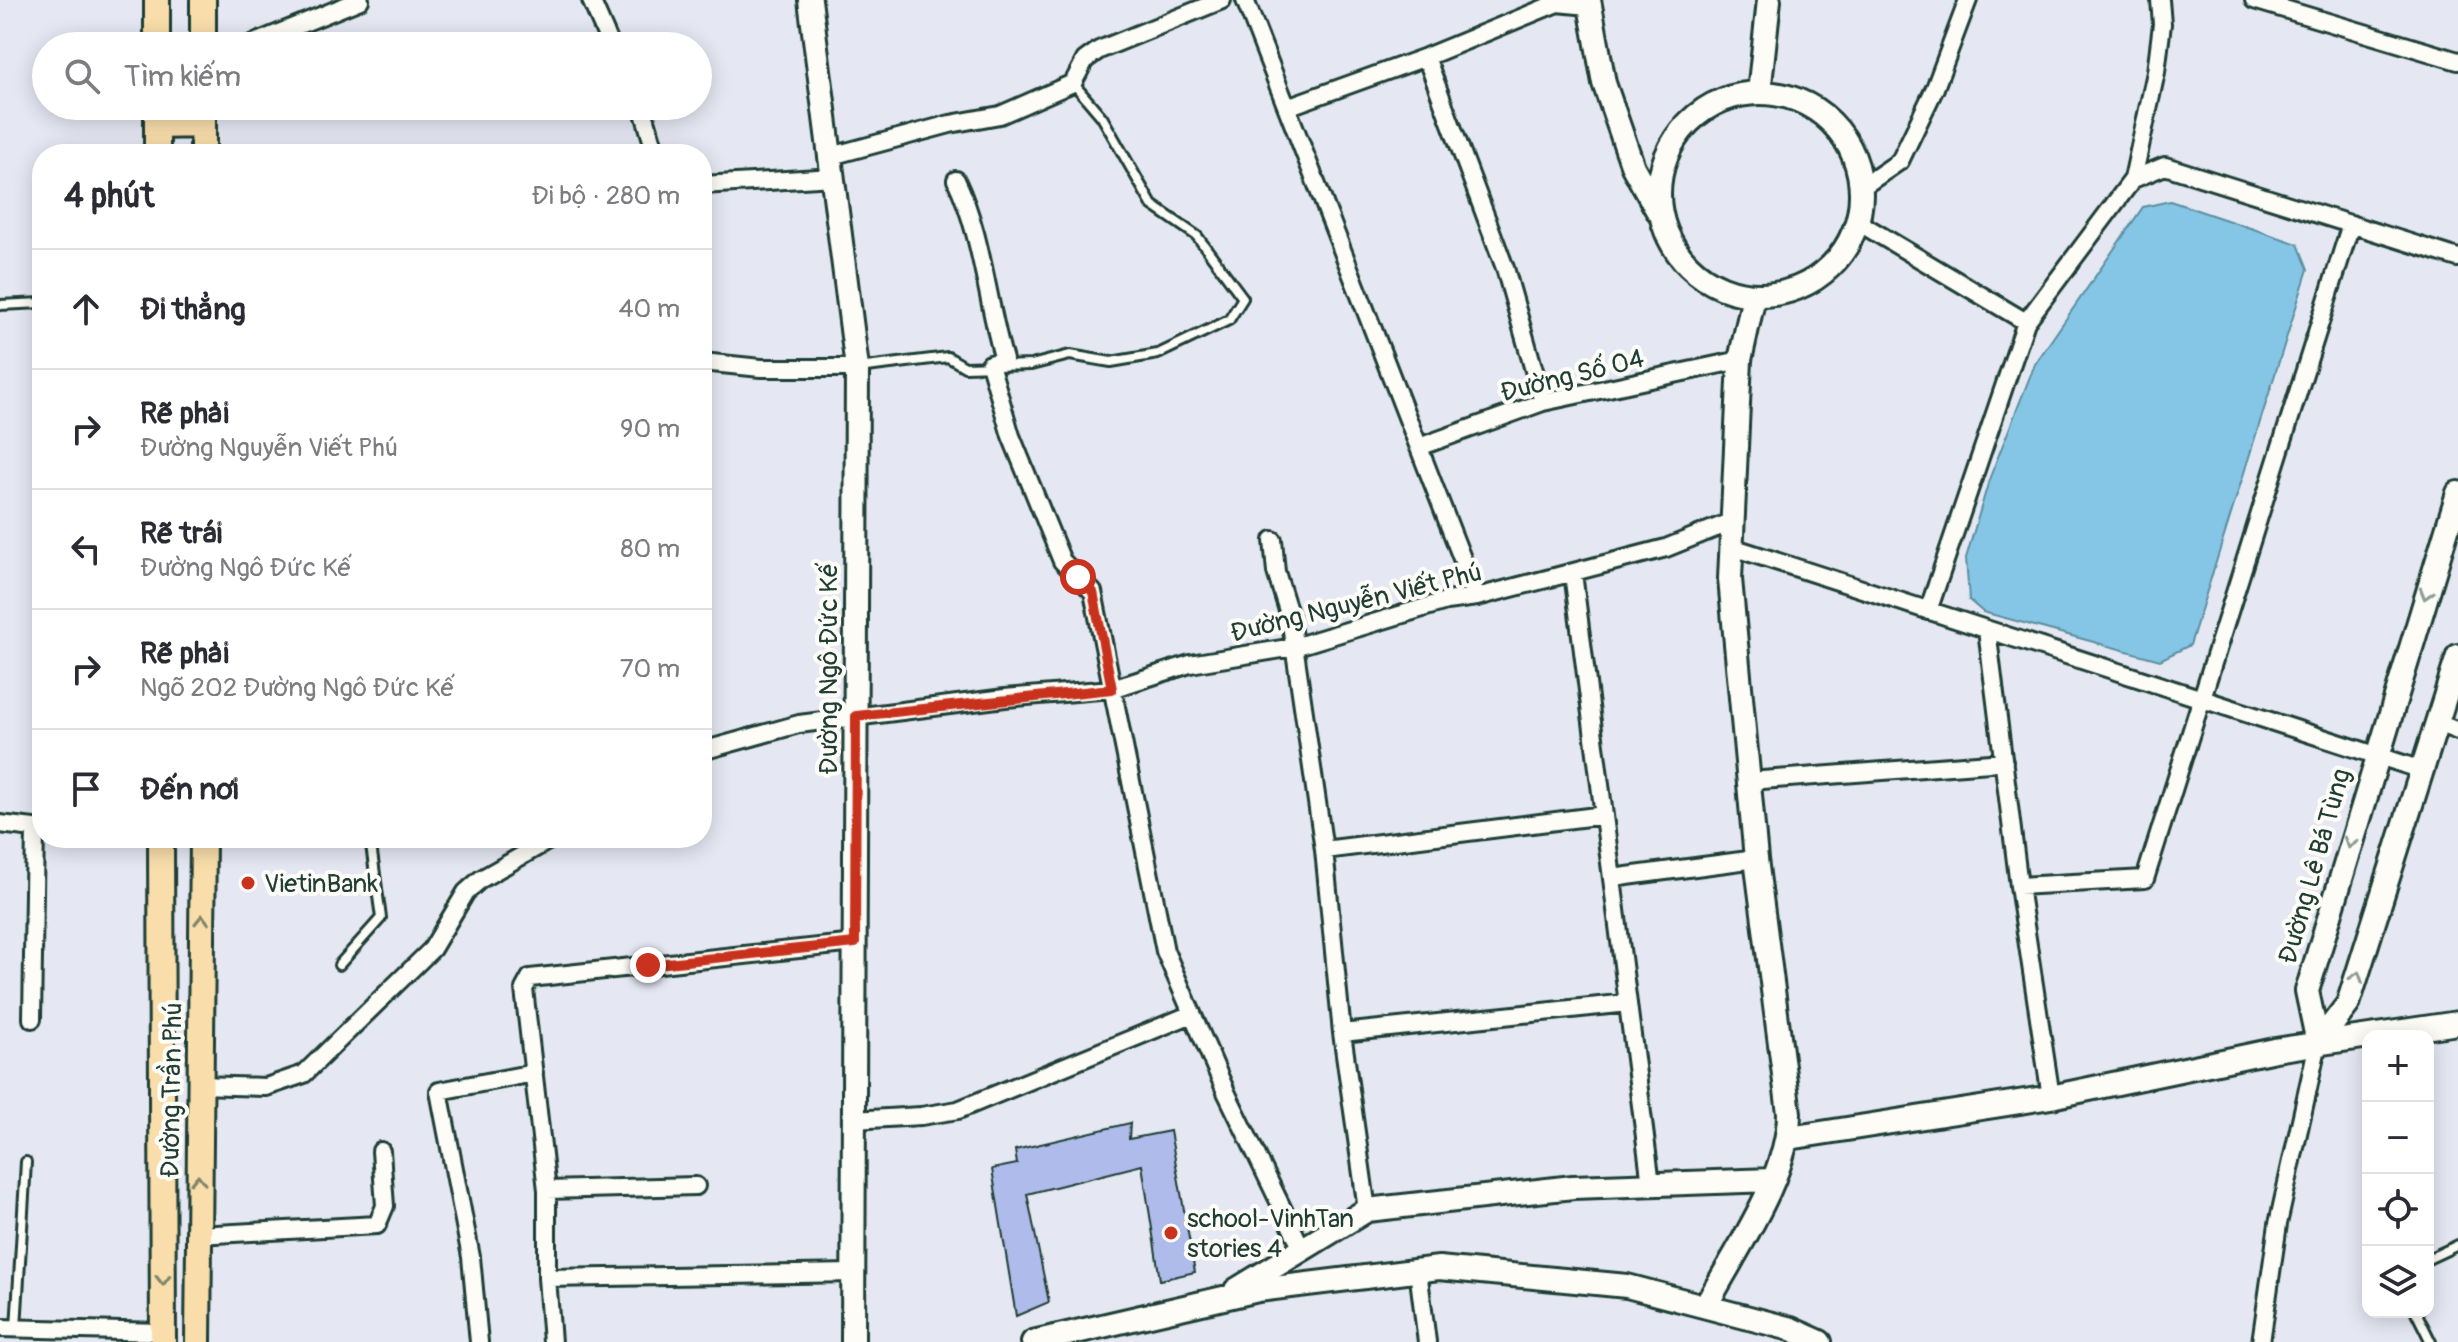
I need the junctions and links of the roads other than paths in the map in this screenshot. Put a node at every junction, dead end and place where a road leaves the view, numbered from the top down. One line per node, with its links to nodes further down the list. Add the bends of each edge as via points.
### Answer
1 (157, 0): 13 (main road)
2 (203, 0): 14 (main road)
3 (360, 0): 15 (street)
4 (591, 0): 16 (street)
5 (810, 0): 28 (street, Đường Ngô Đức Kế)
6 (1222, 0): 19 (street, via 1099,50 1085,60)
7 (1245, 0): 21 (street)
8 (1769, 0): 20 (street)
9 (1968, 0): 32 (street, via 1900,161)
10 (2160, 0): 29 (street, via 2156,72)
11 (2254, 0): 18 (street)
12 (1589, 3): 17 (street, via 1557,3); 33 (street, via 1604,83 1633,167)
13 (157, 32)
14 (203, 32)
15 (281, 32)
16 (605, 32)
17 (1426, 57): 21 (street); 45 (street, via 1505,268)
18 (2458, 61)
19 (1073, 83): 28 (street, via 1000,115 950,124); 43 (lane, via 1102,117 1152,205 1197,236 1243,298 1229,320 1158,354 1111,362 1070,355 1031,365)
20 (1759, 93): 32 (street, via 1775,92 1808,103 1835,124 1854,153); 33 (street, via 1741,93 1709,105 1684,126 1667,154 1659,185)
21 (1287, 107): 46 (street)
22 (157, 120): 25 (main road)
23 (203, 120): 26 (main road)
24 (646, 120): 27 (street)
25 (157, 144)
26 (203, 144)
27 (653, 144)
28 (832, 166): 31 (street); 44 (street, Đường Ngô Đức Kế)
29 (2133, 179): 35 (street, via 2165,166); 40 (street)
30 (956, 180): 43 (street, via 966,200 1004,360)
31 (712, 184)
32 (1862, 187): 34 (street)
33 (1661, 218): 37 (street, via 1674,247 1695,272 1722,289)
34 (1858, 222): 37 (street, via 1843,253 1819,277 1788,292); 40 (street)
35 (2351, 224): 36 (street); 58 (street)
36 (2458, 258)
37 (1754, 296): 41 (street)
38 (32, 303): 39 (lane)
39 (0, 305)
40 (2026, 322): 53 (street)
41 (1740, 360): 45 (street, Đường Số 04); 48 (street)
42 (712, 363): 44 (street)
43 (990, 364): 44 (lane, via 965,367 948,357); 57 (street, via 1011,436 1062,561 1093,592)
44 (857, 368): 59 (street, Đường Ngô Đức Kế)
45 (1543, 402): 46 (street, Đường Số 04)
46 (1419, 447): 52 (street)
47 (2458, 493): 62 (street, Đường Lê Bá Tùng, one-way to 62)
48 (1733, 521): 50 (street); 51 (street, Đường Nguyễn Viết Phú, via 1666,548)
49 (1273, 540): 55 (street)
50 (1732, 547): 53 (street); 65 (street, via 1730,579)
51 (1573, 573): 52 (street, Đường Nguyễn Viết Phú); 66 (street)
52 (1477, 597): 55 (street, Đường Nguyễn Viết Phú, via 1446,601)
53 (1928, 611): 54 (street)
54 (1987, 630): 58 (street); 63 (street)
55 (1294, 647): 57 (street, Đường Nguyễn Viết Phú, via 1190,664); 74 (street)
56 (2458, 656): 60 (street)
57 (1112, 689): 59 (street, Đường Nguyễn Viết Phú); 81 (street, via 1165,951)
58 (2201, 700): 62 (street); 77 (street, via 2145,879)
59 (856, 716): 61 (street, Đường Nguyễn Viết Phú, via 799,724); 78 (street, Đường Ngô Đức Kế)
60 (2448, 727): 64 (street)
61 (712, 748)
62 (2376, 757): 64 (street); 85 (street, Đường Lê Bá Tùng, one-way to 85, via 2307,991)
63 (2004, 762): 65 (street); 77 (street)
64 (2422, 770): 85 (street, one-way to 64, via 2348,1004)
65 (1749, 781): 75 (street)
66 (1604, 815): 74 (street); 76 (street)
67 (0, 824): 68 (street)
68 (32, 828)
69 (38, 848): 82 (street)
70 (161, 848): 110 (main road, Đường Trần Phú, one-way to 110)
71 (203, 848): 87 (main road, Đường Trần Phú, one-way to 71)
72 (371, 848): 79 (lane, via 381,918)
73 (535, 848): 87 (street, via 466,892 432,949 304,1074 266,1087)
74 (1324, 850): 84 (street)
75 (1756, 859): 76 (street); 90 (street)
76 (1612, 878): 80 (street)
77 (2019, 886): 88 (street)
78 (855, 943): 86 (street, via 530,978 524,989); 89 (street, Đường Ngô Đức Kế)
79 (339, 965)
80 (1628, 1003): 84 (street); 94 (street)
81 (1192, 1014): 89 (street, via 958,1110); 100 (street)
82 (32, 1019)
83 (2458, 1023): 85 (street)
84 (1342, 1033): 97 (street)
85 (2318, 1043): 88 (street); 118 (street, via 2278,1224)
86 (534, 1073): 96 (street); 112 (street, via 439,1091 471,1257)
87 (199, 1085): 98 (main road, Đường Trần Phú, one-way to 87)
88 (2051, 1097): 90 (street)
89 (853, 1120): 103 (street, Đường Ngô Đức Kế)
90 (1789, 1138): 93 (street)
91 (381, 1151): 98 (street, via 385,1206 377,1225)
92 (26, 1162): 108 (lane)
93 (1772, 1180): 94 (street); 106 (street)
94 (1651, 1184): 97 (street, via 1573,1187)
95 (696, 1186): 96 (street)
96 (547, 1190): 104 (street)
97 (1367, 1210): 100 (street)
98 (198, 1235): 111 (main road, Đường Trần Phú)
99 (2458, 1245): 101 (lane)
100 (1302, 1249): 105 (street)
101 (2434, 1256)
102 (1418, 1270): 105 (street); 106 (street, via 1627,1286); 116 (street)
103 (854, 1273): 104 (street); 114 (street, Đường Ngô Đức Kế)
104 (547, 1278): 113 (street)
105 (1225, 1297): 109 (street)
106 (1706, 1306): 117 (street)
107 (2419, 1318): 119 (lane)
108 (8, 1328): 110 (street)
109 (1115, 1334): 115 (street)
110 (163, 1337)
111 (198, 1342)
112 (479, 1342)
113 (552, 1342)
114 (853, 1342)
115 (1033, 1342)
116 (1427, 1342)
117 (1820, 1342)
118 (2261, 1342)
119 (2431, 1342)

